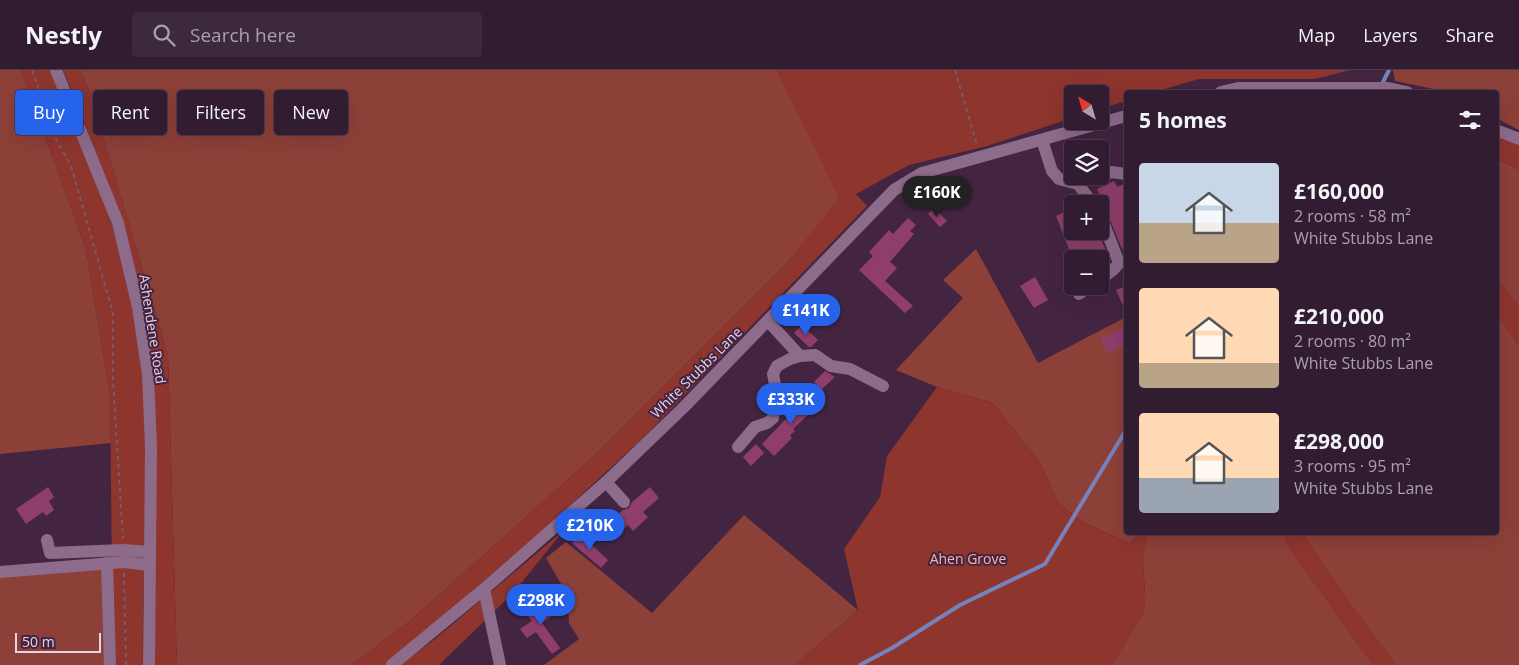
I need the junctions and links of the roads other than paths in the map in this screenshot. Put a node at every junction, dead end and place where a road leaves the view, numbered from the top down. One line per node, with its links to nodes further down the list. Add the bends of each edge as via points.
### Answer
1 (56, 70): 21 (street, Ashendene Road, via 118,223 138,307 148,375 151,447)
2 (1230, 90): 3 (street)
3 (1398, 90)
4 (1124, 117): 7 (street, White Stubbs Lane)
5 (1499, 131): 6 (street)
6 (1519, 139)
7 (1042, 140): 10 (street, via 1052,171); 13 (street, White Stubbs Lane, via 922,173 894,190)
8 (1109, 173): 9 (street)
9 (1124, 174)
10 (1064, 180)
11 (1109, 236): 12 (street, via 1120,263)
12 (1109, 273)
13 (768, 321): 14 (street); 17 (street, White Stubbs Lane)
14 (800, 356): 15 (street, via 815,354 831,366 850,369); 16 (street, via 777,366 773,374 777,395 773,418 755,427)
15 (882, 386)
16 (738, 446)
17 (606, 482): 18 (street); 24 (street, White Stubbs Lane)
18 (624, 502)
19 (47, 540): 20 (street, via 50,553)
20 (124, 556): 21 (street); 22 (street)
21 (149, 559): 26 (street, Ashendene Road)
22 (107, 563): 23 (street); 25 (street)
23 (0, 572)
24 (484, 589): 27 (street, White Stubbs Lane); 28 (street)
25 (110, 665)
26 (149, 665)
27 (392, 665)
28 (500, 665)

